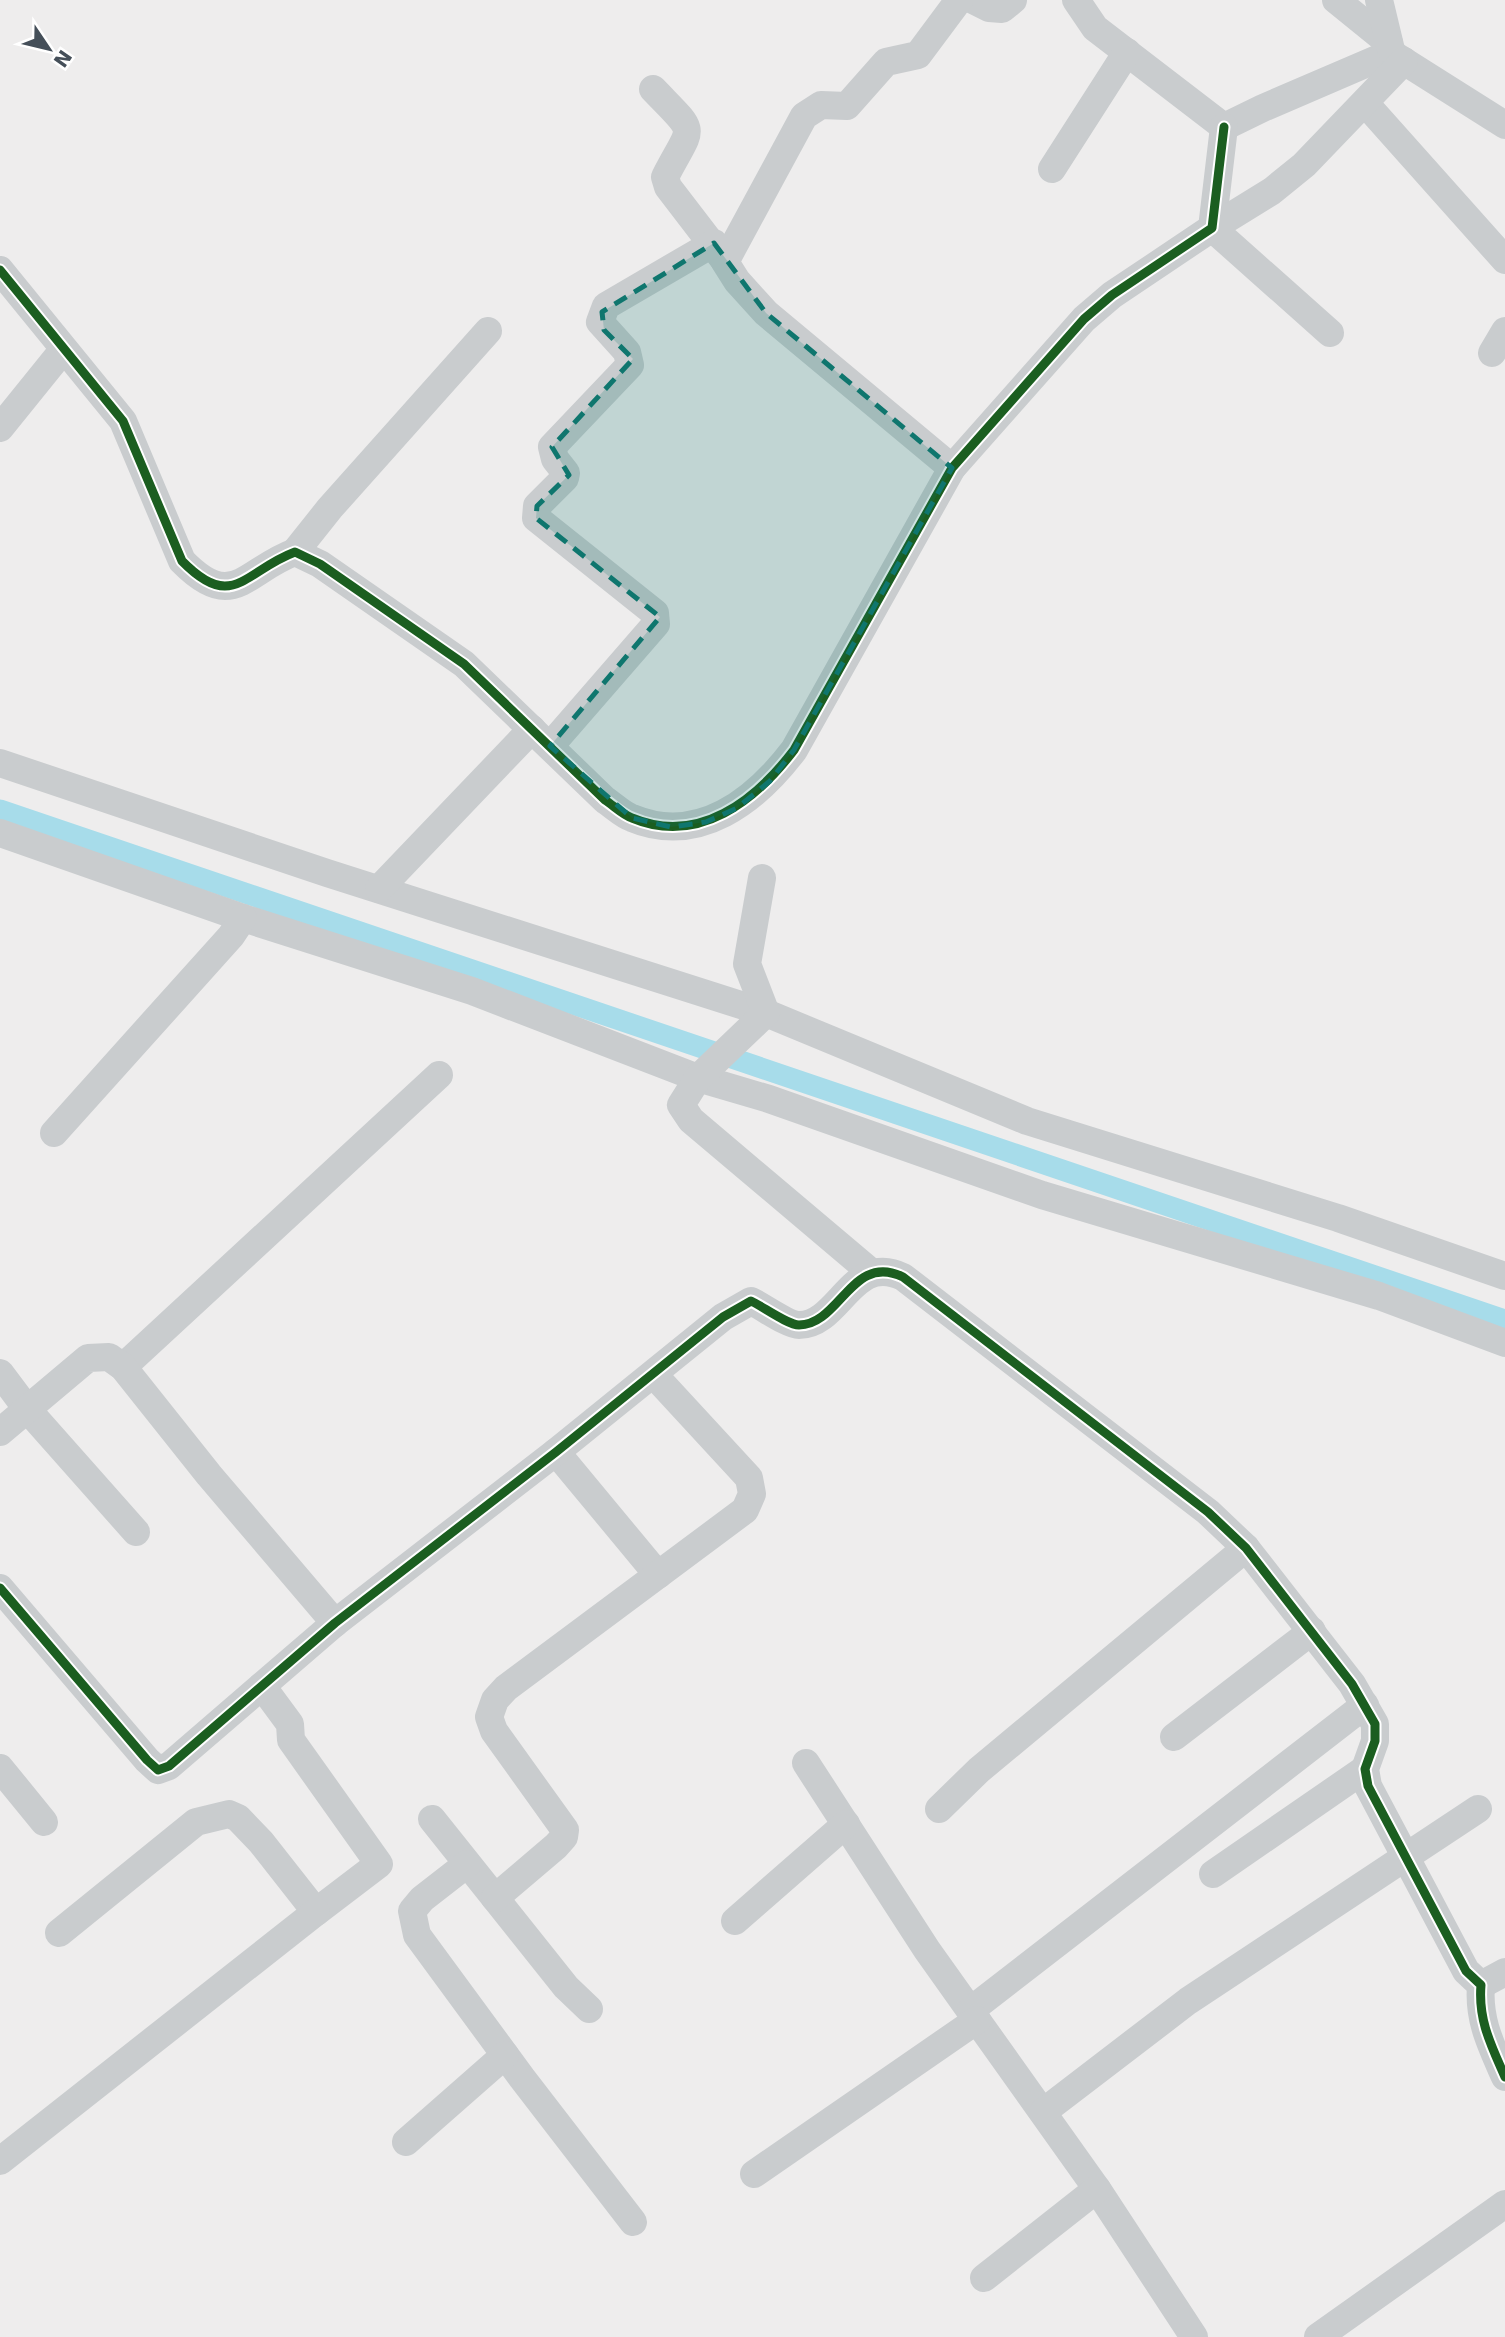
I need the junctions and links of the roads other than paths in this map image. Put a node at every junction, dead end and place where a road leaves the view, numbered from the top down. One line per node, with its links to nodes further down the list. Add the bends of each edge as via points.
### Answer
1 (959, 0): 15 (street, via 918,55 886,62 847,106 821,104 804,116)
2 (973, 0): 3 (street, via 1002,9)
3 (1013, 0)
4 (1076, 0): 7 (street, via 1095,27)
5 (1336, 0): 8 (street)
6 (1379, 0): 8 (street)
7 (1127, 52): 12 (street); 13 (street)
8 (1395, 52): 10 (street); 11 (street); 12 (street)
9 (653, 89): 15 (street, via 687,124 685,145 665,177 668,187)
10 (1365, 103): 14 (street, via 1272,191); 16 (street)
11 (1505, 125)
12 (1224, 127): 14 (street)
13 (1052, 169)
14 (1212, 228): 19 (street); 22 (street, via 1084,319)
15 (720, 253): 22 (street, via 766,313); 24 (street, via 606,306 600,322 627,352 630,365 552,447 565,478 537,506 536,518 655,614 656,624)
16 (1505, 260)
17 (0, 270): 20 (street)
18 (488, 331): 23 (street)
19 (1330, 333)
20 (63, 350): 21 (street); 23 (street, via 123,421 182,561 199,578 222,588 243,583 275,559)
21 (0, 428)
22 (952, 468): 24 (street, via 794,750 770,781 737,808 706,822 671,827 632,818 606,800)
23 (295, 552): 24 (street, via 320,564 464,664)
24 (541, 738): 28 (street)
25 (0, 763): 28 (street)
26 (0, 833): 29 (street)
27 (762, 878): 30 (street, via 747,964)
28 (379, 889): 30 (street)
29 (243, 918): 31 (street); 33 (street)
30 (760, 1018): 31 (street); 35 (street, via 1027,1121 1338,1218)
31 (705, 1071): 34 (street, via 681,1105 691,1120); 36 (street, via 769,1099 1042,1195 1379,1296)
32 (439, 1075): 37 (street)
33 (54, 1133)
34 (872, 1273): 39 (street, via 809,1323 796,1326 751,1301 723,1317); 44 (street, via 891,1271 904,1277 1208,1512)
35 (1505, 1276)
36 (1505, 1343)
37 (123, 1367): 40 (street, via 109,1357 88,1358); 47 (street)
38 (0, 1373): 40 (street)
39 (654, 1374): 42 (street); 45 (street, via 748,1478 752,1494 745,1510)
40 (27, 1409): 41 (street); 43 (street)
41 (0, 1432)
42 (556, 1452): 45 (street); 47 (street)
43 (136, 1532)
44 (1246, 1548): 48 (street); 55 (street, via 979,1770)
45 (658, 1575): 63 (street, via 495,1700 489,1717 495,1731 565,1830 556,1846)
46 (0, 1588): 49 (street, via 158,1770 169,1766)
47 (335, 1623): 49 (street)
48 (1312, 1631): 50 (street); 51 (street)
49 (262, 1686): 64 (street, via 290,1724 291,1740 379,1864)
50 (1364, 1705): 54 (street, via 1375,1724 1376,1741); 69 (street)
51 (1174, 1737)
52 (806, 1763): 59 (street)
53 (0, 1768): 58 (street)
54 (1365, 1769): 60 (street, via 1368,1786); 62 (street)
55 (939, 1809)
56 (1478, 1809): 60 (street)
57 (432, 1819): 61 (street)
58 (44, 1822)
59 (846, 1824): 65 (street); 69 (street)
60 (1403, 1856): 67 (street, via 1466,1971); 72 (street, via 1188,2001)
61 (467, 1864): 63 (street); 70 (street, via 422,1899 412,1910 412,1920 417,1935)
62 (1213, 1874)
63 (495, 1898): 68 (street)
64 (316, 1912): 66 (street, via 261,1842 229,1814 196,1822); 74 (street)
65 (735, 1921)
66 (59, 1933)
67 (1493, 1978): 71 (street, via 1479,2010)
68 (589, 2009)
69 (974, 2015): 72 (street); 75 (street)
70 (505, 2055): 73 (street); 78 (street)
71 (1505, 2077)
72 (1043, 2112): 76 (street)
73 (406, 2142)
74 (0, 2161)
75 (754, 2174)
76 (1097, 2189): 79 (street); 80 (street)
77 (1505, 2204): 81 (street)
78 (633, 2222)
79 (984, 2278)
80 (1194, 2337)
81 (1318, 2337)

